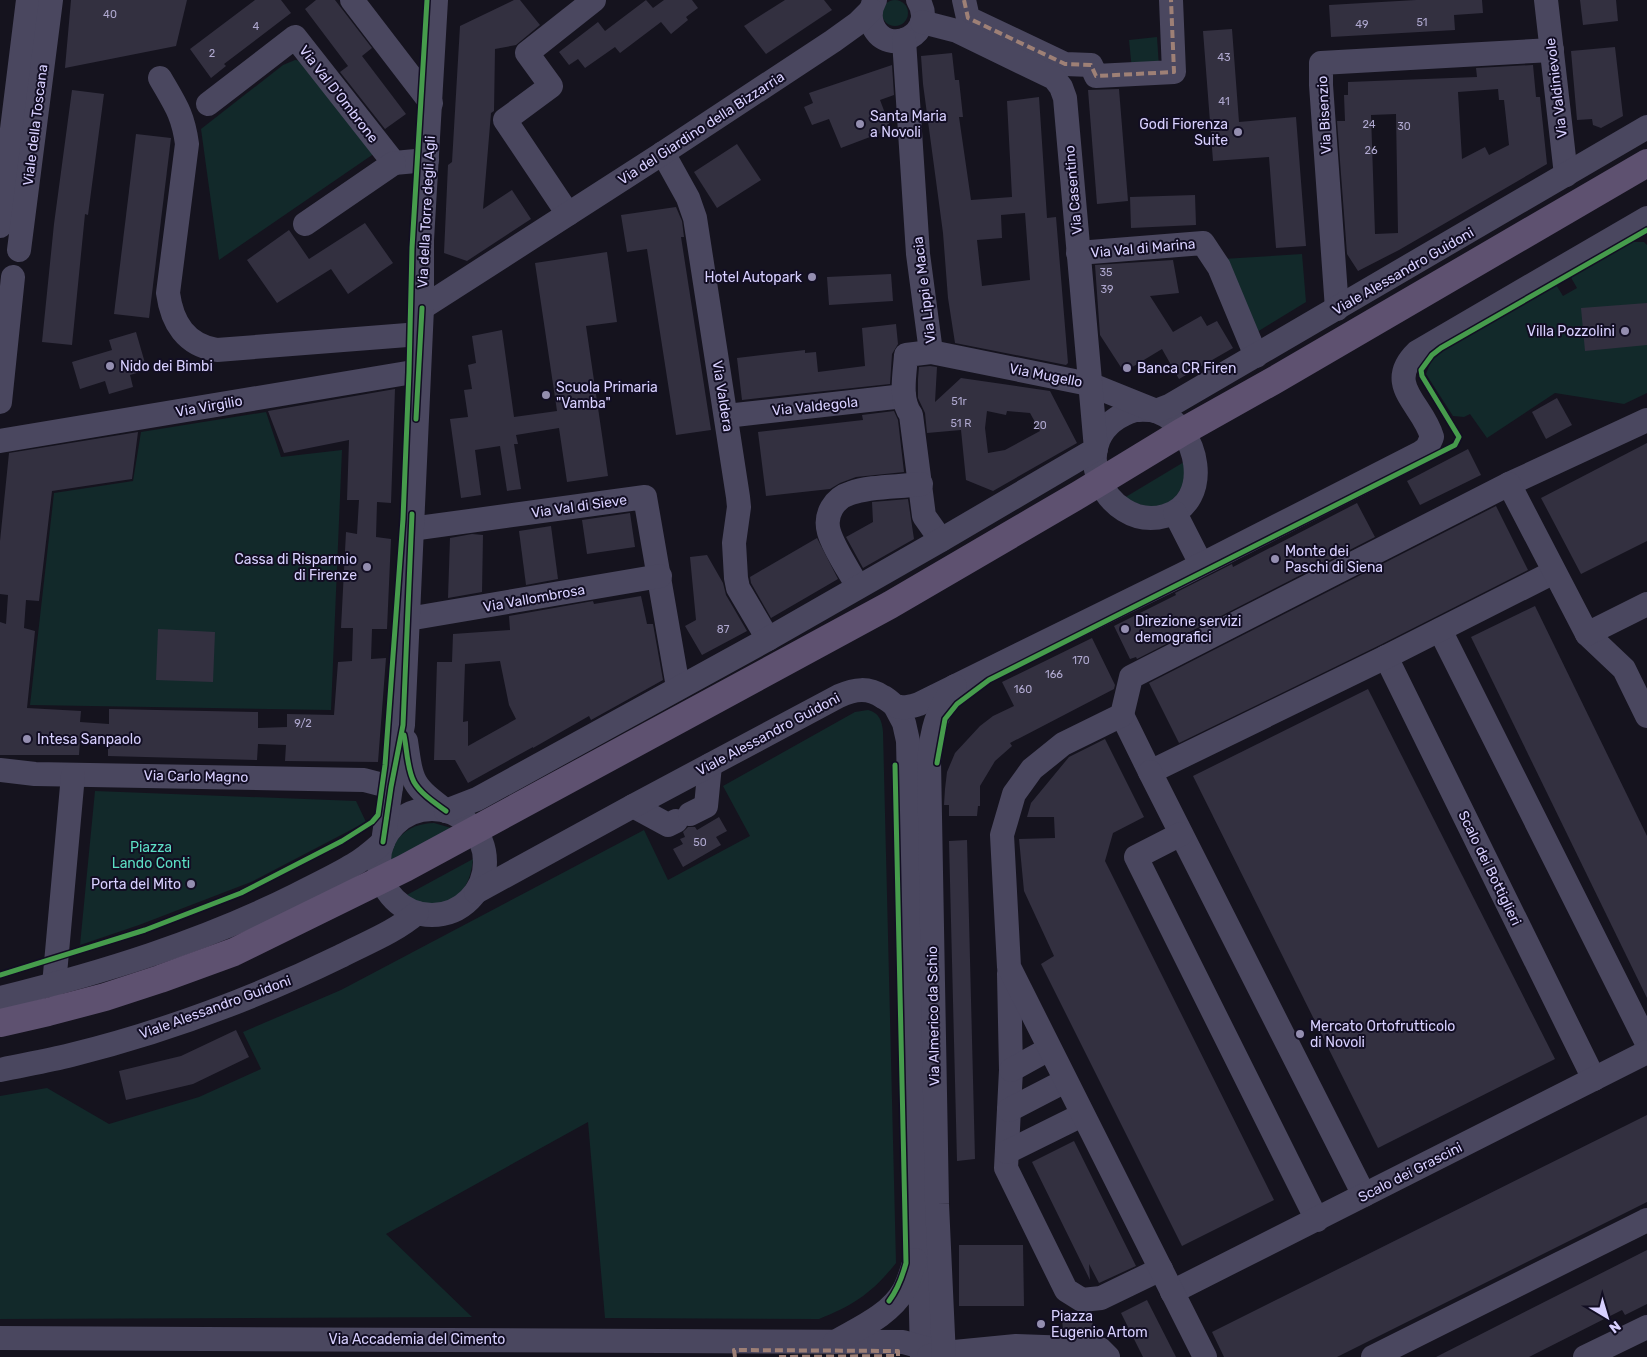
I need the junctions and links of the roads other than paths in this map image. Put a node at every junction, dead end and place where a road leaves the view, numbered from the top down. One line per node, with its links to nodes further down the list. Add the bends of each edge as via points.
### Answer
1 (28, 0): 28 (street, Viale della Toscana)
2 (51, 0): 29 (street, Viale della Toscana)
3 (352, 0): 16 (street)
4 (436, 0): 16 (street, Via della Torre degli Agli)
5 (594, 0): 25 (street, via 527,53 551,86 505,120)
6 (964, 0): 7 (street, via 968,18 1065,64 1091,65 1096,76 1174,72)
7 (1171, 0)
8 (1546, 0): 14 (street, Via Valdinievole)
9 (873, 5): 11 (street, via 871,22); 13 (street, Via del Giardino della Bizzarria, via 858,23)
10 (920, 11): 12 (street, via 915,34); 30 (street, Via Casentino, via 1058,82 1065,98)
11 (880, 35): 12 (street, via 890,41); 13 (street, Via del Giardino della Bizzarria)
12 (904, 40): 36 (street, Via Lippi e Macia, via 918,254)
13 (833, 41): 19 (street, Via del Giardino della Bizzarria)
14 (1552, 50): 23 (street, Via Valdinievole); 33 (street, Via Bisenzio, via 1321,63)
15 (160, 78): 35 (street, via 180,111 187,144 168,293 170,309 183,332 198,345 217,350)
16 (431, 103): 20 (street, Via della Torre degli Agli)
17 (208, 104): 21 (street, Via Val D'Ombrone, via 295,37)
18 (1647, 127): 23 (street, Viale Alessandro Guidoni)
19 (663, 153): 25 (street, Via del Giardino della Bizzarria); 43 (street, Via Valdera, via 696,218)
20 (427, 160): 21 (street); 32 (street, Via della Torre degli Agli)
21 (394, 163): 27 (street)
22 (1647, 163): 45 (main road, Viale Alessandro Guidoni, via 1273,381)
23 (1566, 175): 33 (street, Viale Alessandro Guidoni)
24 (1647, 182): 45 (main road, Viale Alessandro Guidoni)
25 (568, 214): 32 (street, Via del Giardino della Bizzarria)
26 (1646, 219): 54 (street, via 1417,352 1409,360 1403,382 1430,428 1432,437 1427,448)
27 (305, 224)
28 (0, 226)
29 (9, 248): 31 (street, Viale della Toscana, via 24,259 18,274)
30 (1078, 253): 37 (street, Via Val di Marina, via 1203,243 1219,267); 39 (street, Via Casentino)
31 (5, 276): 34 (street, Viale della Toscana); 41 (street, Viale della Toscana)
32 (422, 308): 35 (street, Via della Torre degli Agli)
33 (1337, 309): 37 (street, Viale Alessandro Guidoni)
34 (0, 313)
35 (420, 334): 38 (street, Via della Torre degli Agli)
36 (931, 352): 39 (street, Via Mugello); 40 (street, Via Lippi e Macia, via 906,355)
37 (1256, 356): 42 (street, Viale Alessandro Guidoni)
38 (418, 371): 46 (street, Via Virgilio); 52 (street, Via della Torre degli Agli)
39 (1089, 388): 42 (street, Via Mugello); 47 (street, Via Casentino)
40 (904, 396): 43 (street, Via Valdegola); 48 (street, Via Lippi e Macia, via 906,409 911,415)
41 (0, 402)
42 (1156, 411): 45 (street, via 1173,421); 47 (street, Viale Alessandro Guidoni, via 1135,410 1113,420 1103,430)
43 (726, 416): 62 (street, Via Valdera, via 739,507 734,543 736,578 738,588)
44 (1647, 420): 49 (street)
45 (1187, 440): 50 (main road, Viale Alessandro Guidoni); 51 (street, via 1196,466 1195,485 1188,502)
46 (0, 441)
47 (1096, 449): 50 (street, Viale Alessandro Guidoni, via 1095,467); 53 (street)
48 (920, 484): 53 (street, Via Lippi e Macia, via 924,516); 57 (street, via 851,493 833,506 828,520 829,534)
49 (1509, 484): 55 (street); 67 (street, via 1131,677)
50 (1104, 489): 51 (street, via 1118,505 1137,516 1158,518); 78 (main road, Viale Alessandro Guidoni, via 970,578 742,706)
51 (1175, 513): 54 (street)
52 (412, 529): 56 (street, Via Val di Sieve, via 645,497); 59 (street, Via della Torre degli Agli)
53 (941, 540): 57 (street)
54 (1202, 564): 64 (street)
55 (1554, 572): 60 (street); 61 (street)
56 (660, 576): 59 (street, Via Vallombrosa); 65 (street, Via Val di Sieve)
57 (858, 587): 62 (street)
58 (1647, 604): 61 (street)
59 (408, 619): 69 (street, Via della Torre degli Agli)
60 (1440, 630): 63 (street); 88 (street)
61 (1587, 634): 68 (street, via 1624,670)
62 (768, 639): 65 (street)
63 (1386, 657): 72 (street); 93 (street, Scalo dei Bottiglieri)
64 (955, 686): 66 (street, via 919,704); 110 (street, Via Almerico da Schio, via 934,723 929,761 937,1204)
65 (678, 687): 76 (street, via 477,799)
66 (895, 706): 70 (street, Viale Alessandro Guidoni, via 870,690 850,691); 101 (street, Via Almerico da Schio, via 904,723 908,741)
67 (1122, 715): 72 (street); 83 (street, via 1062,744 1032,769 1014,794 1002,835)
68 (1647, 716)
69 (403, 725): 74 (street, Via della Torre degli Agli); 76 (street, Via della Torre degli Agli, via 414,782)
70 (710, 765): 75 (street, Viale Alessandro Guidoni); 75 (street, via 706,806 668,825)
71 (0, 770): 73 (street, Via Carlo Magno)
72 (1150, 772): 77 (street)
73 (74, 775): 74 (street, Via Carlo Magno, via 364,780); 84 (street)
74 (391, 787): 79 (street, Via della Torre degli Agli)
75 (632, 806): 81 (street, Viale Alessandro Guidoni)
76 (446, 811): 78 (street, via 462,818); 79 (street, via 427,810 409,815 393,826)
77 (1181, 834): 98 (street); 99 (street, via 1136,857)
78 (478, 838): 80 (main road, Viale Alessandro Guidoni); 81 (street, Viale Alessandro Guidoni, via 485,865)
79 (383, 842): 80 (street, via 379,861); 84 (street, via 354,865 249,917 153,955)
80 (386, 888): 82 (street, via 405,908); 86 (main road, Viale Alessandro Guidoni, via 225,955 104,997); 87 (main road, Viale Alessandro Guidoni, via 245,966 91,1020)
81 (476, 892): 82 (street, Viale Alessandro Guidoni, via 461,906 447,913)
82 (416, 913): 91 (street, Viale Alessandro Guidoni, via 396,928 313,969 218,1009 70,1055)
83 (1009, 967): 89 (street); 92 (street)
84 (54, 985): 85 (street)
85 (0, 998)
86 (0, 1022)
87 (0, 1040)
88 (1647, 1043)
89 (1049, 1049): 92 (street); 94 (street)
90 (1647, 1052): 93 (street, Scalo dei Grascini)
91 (0, 1070)
92 (1011, 1070): 95 (street)
93 (1594, 1079): 98 (street, Scalo dei Grascini)
94 (1065, 1081): 95 (street); 96 (street)
95 (1009, 1110): 97 (street)
96 (1082, 1115): 97 (street); 102 (street)
97 (1007, 1152): 102 (street, via 1006,1168 1066,1290 1082,1300 1101,1298)
98 (1364, 1196): 99 (street, Scalo dei Grascini)
99 (1317, 1220): 103 (street, Scalo dei Grascini)
100 (1647, 1220): 115 (street)
101 (919, 1244): 106 (street, Via Accademia del Cimento, via 905,1289 893,1305); 110 (street, Via Almerico da Schio)
102 (1161, 1269): 103 (street)
103 (1172, 1292): 114 (street)
104 (1647, 1327): 116 (street)
105 (0, 1338): 107 (street, Via Accademia del Cimento)
106 (833, 1342): 109 (street, Via Accademia del Cimento); 110 (street, Via Accademia del Cimento, via 903,1342)
107 (176, 1348): 108 (street, Via Accademia del Cimento)
108 (416, 1348): 109 (street, Via Accademia del Cimento)
109 (558, 1349)
110 (932, 1354): 113 (street, via 1016,1346 1100,1349)
111 (735, 1357): 112 (street, via 734,1350 898,1351 898,1356)
112 (779, 1357)
113 (1108, 1357)
114 (1205, 1357)
115 (1373, 1357)
116 (1586, 1357)

